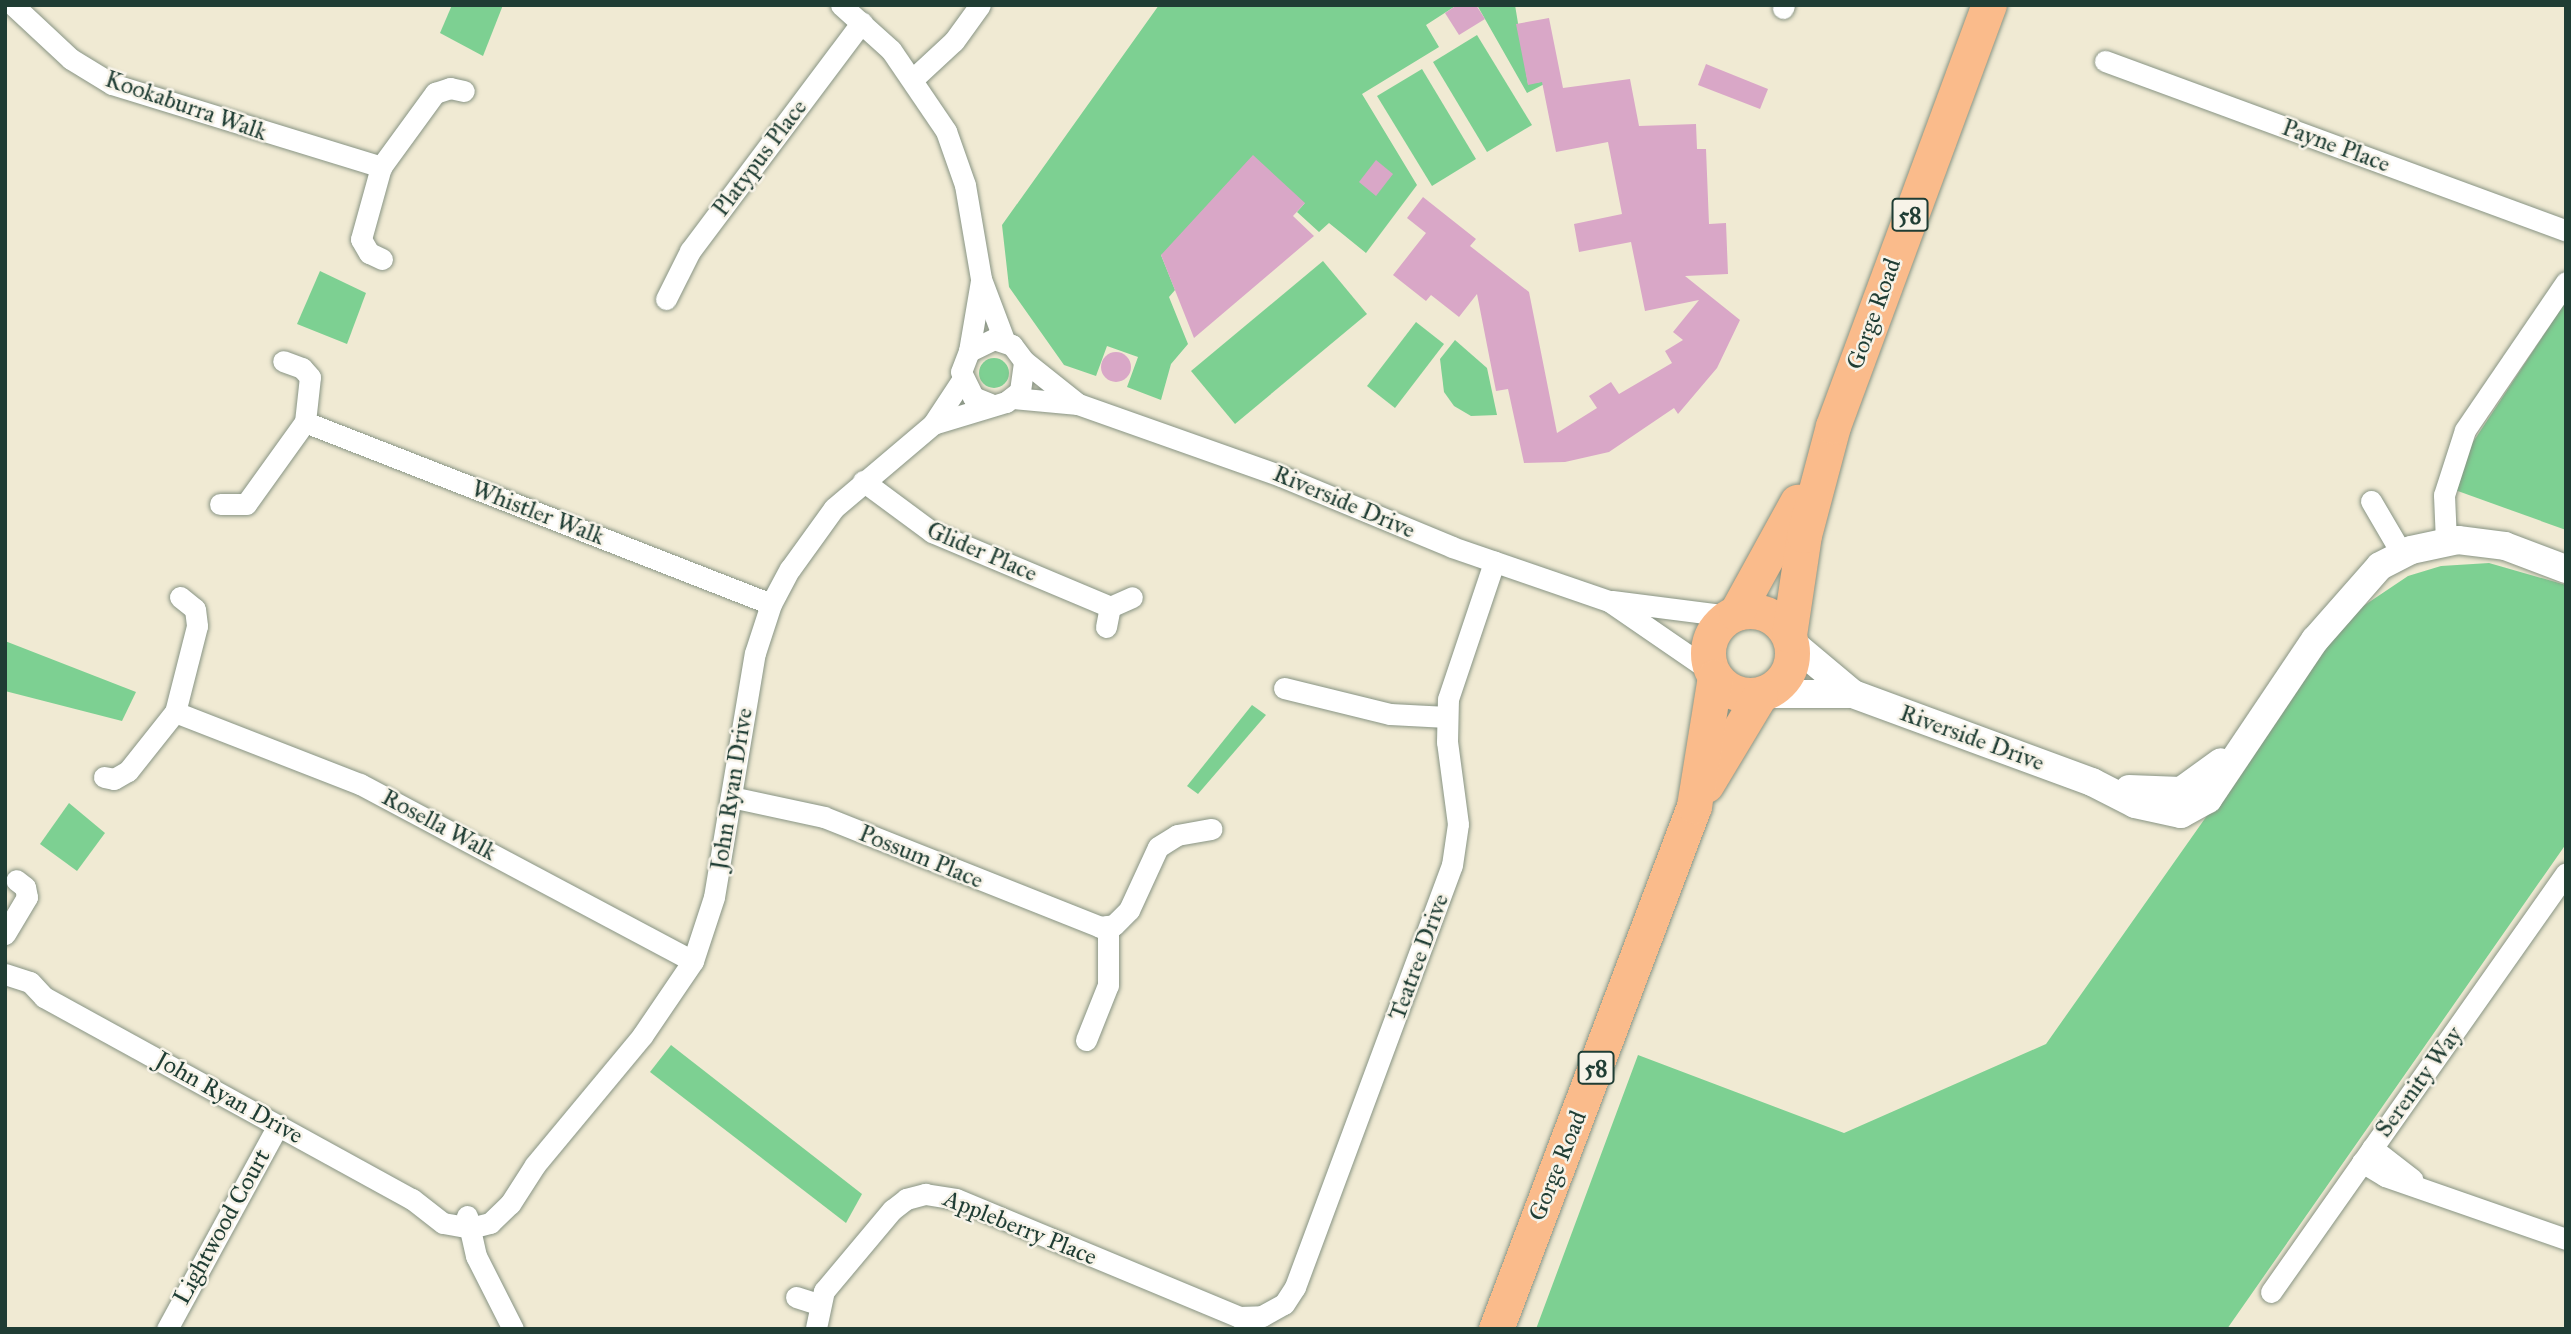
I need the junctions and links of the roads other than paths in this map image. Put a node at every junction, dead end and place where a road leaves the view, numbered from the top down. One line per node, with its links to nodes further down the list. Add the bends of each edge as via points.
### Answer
1 (13, 5): 9 (street, Kookaburra Walk, via 71,59 112,84)
2 (841, 5): 5 (street)
3 (979, 5): 7 (street, via 954,41)
4 (1989, 5): 25 (main road, Gorge Road / 58)
5 (862, 22): 7 (street); 14 (street, Platypus Place, via 690,251)
6 (2105, 61): 10 (street, Payne Place)
7 (914, 78): 12 (street, via 956,157 972,216)
8 (464, 91): 9 (street, via 450,88 435,93)
9 (381, 167): 11 (street, via 361,239 369,253)
10 (2566, 231)
11 (382, 259)
12 (981, 279): 15 (street); 16 (street)
13 (2566, 282): 29 (street, via 2471,421 2454,457)
14 (666, 299)
15 (1004, 340): 16 (street, via 985,340); 18 (street)
16 (969, 351): 19 (street)
17 (283, 361): 23 (street, via 302,368 310,377)
18 (1024, 361): 20 (street, via 1025,381); 22 (street, Riverside Drive)
19 (962, 380): 21 (street, via 973,397); 24 (street, John Ryan Drive)
20 (1013, 398): 21 (street); 22 (street, Riverside Drive)
21 (990, 404): 24 (street, John Ryan Drive)
22 (1078, 404): 31 (street, Riverside Drive, via 1264,469)
23 (305, 422): 28 (street, via 246,504); 36 (street, Whistler Walk)
24 (933, 424): 26 (street, John Ryan Drive)
25 (1833, 426): 37 (main road, Gorge Road / 58, via 1770,558); 38 (main road, Gorge Road / 58, via 1804,535)
26 (863, 481): 34 (street, Glider Place, via 932,532 1108,617); 36 (street, John Ryan Drive, via 817,529)
27 (2371, 501): 30 (street)
28 (220, 504)
29 (2452, 540): 30 (street); 32 (street, via 2505,546)
30 (2402, 554): 42 (street, Riverside Drive, via 2379,566 2356,588 2244,742 2174,804 2092,782)
31 (1494, 562): 35 (street, Riverside Drive); 44 (street, Teatree Drive, via 1451,682)
32 (2566, 569)
33 (180, 597): 43 (street, via 195,609 197,626)
34 (1132, 597)
35 (1609, 601): 37 (street, Riverside Drive); 39 (street, Riverside Drive)
36 (771, 604): 46 (street, John Ryan Drive, via 751,670)
37 (1732, 615): 38 (main road, via 1761,612 1772,617); 39 (main road, 58, via 1719,624 1708,646)
38 (1790, 639): 41 (main road, 58, via 1790,667 1784,678); 42 (street, Riverside Drive)
39 (1713, 674): 41 (main road, via 1730,691); 47 (main road, Gorge Road / 58)
40 (1284, 688): 44 (street, via 1390,714)
41 (1761, 694): 42 (street, Riverside Drive); 47 (main road, Gorge Road / 58)
42 (1853, 694)
43 (175, 712): 45 (street, via 128,771 114,779); 53 (street, Rosella Walk, via 360,783)
44 (1447, 717): 65 (street, Teatree Drive, via 1458,824 1452,865 1295,1287)
45 (104, 777)
46 (731, 797): 51 (street, Possum Place, via 818,815 1083,923); 53 (street, John Ryan Drive, via 714,897)
47 (1693, 806): 69 (main road, Gorge Road / 58)
48 (1210, 829): 51 (street, via 1177,835 1158,847 1129,910)
49 (16, 880): 52 (street, via 26,889 27,897)
50 (2563, 883): 59 (street, Serenity Way)
51 (1108, 926): 57 (street, via 1115,991)
52 (5, 934)
53 (692, 961): 60 (street, John Ryan Drive, via 650,1026 498,1218)
54 (5, 974): 56 (street, John Ryan Drive, via 30,982)
55 (5, 987): 56 (street, John Ryan Drive)
56 (44, 996): 58 (street, John Ryan Drive)
57 (1086, 1040)
58 (278, 1125): 60 (street, John Ryan Drive, via 412,1199 443,1223); 67 (street, Lightwood Court)
59 (2367, 1155): 61 (street, via 2423,1186); 62 (street, Serenity Way)
60 (469, 1222): 68 (street, via 476,1256)
61 (2566, 1239)
62 (2271, 1292)
63 (796, 1297): 64 (street)
64 (818, 1304): 65 (street, Appleberry Place, via 900,1203 933,1193 1224,1312); 66 (street)
65 (1263, 1322)
66 (816, 1328)
67 (167, 1329)
68 (513, 1329)
69 (1496, 1329)

